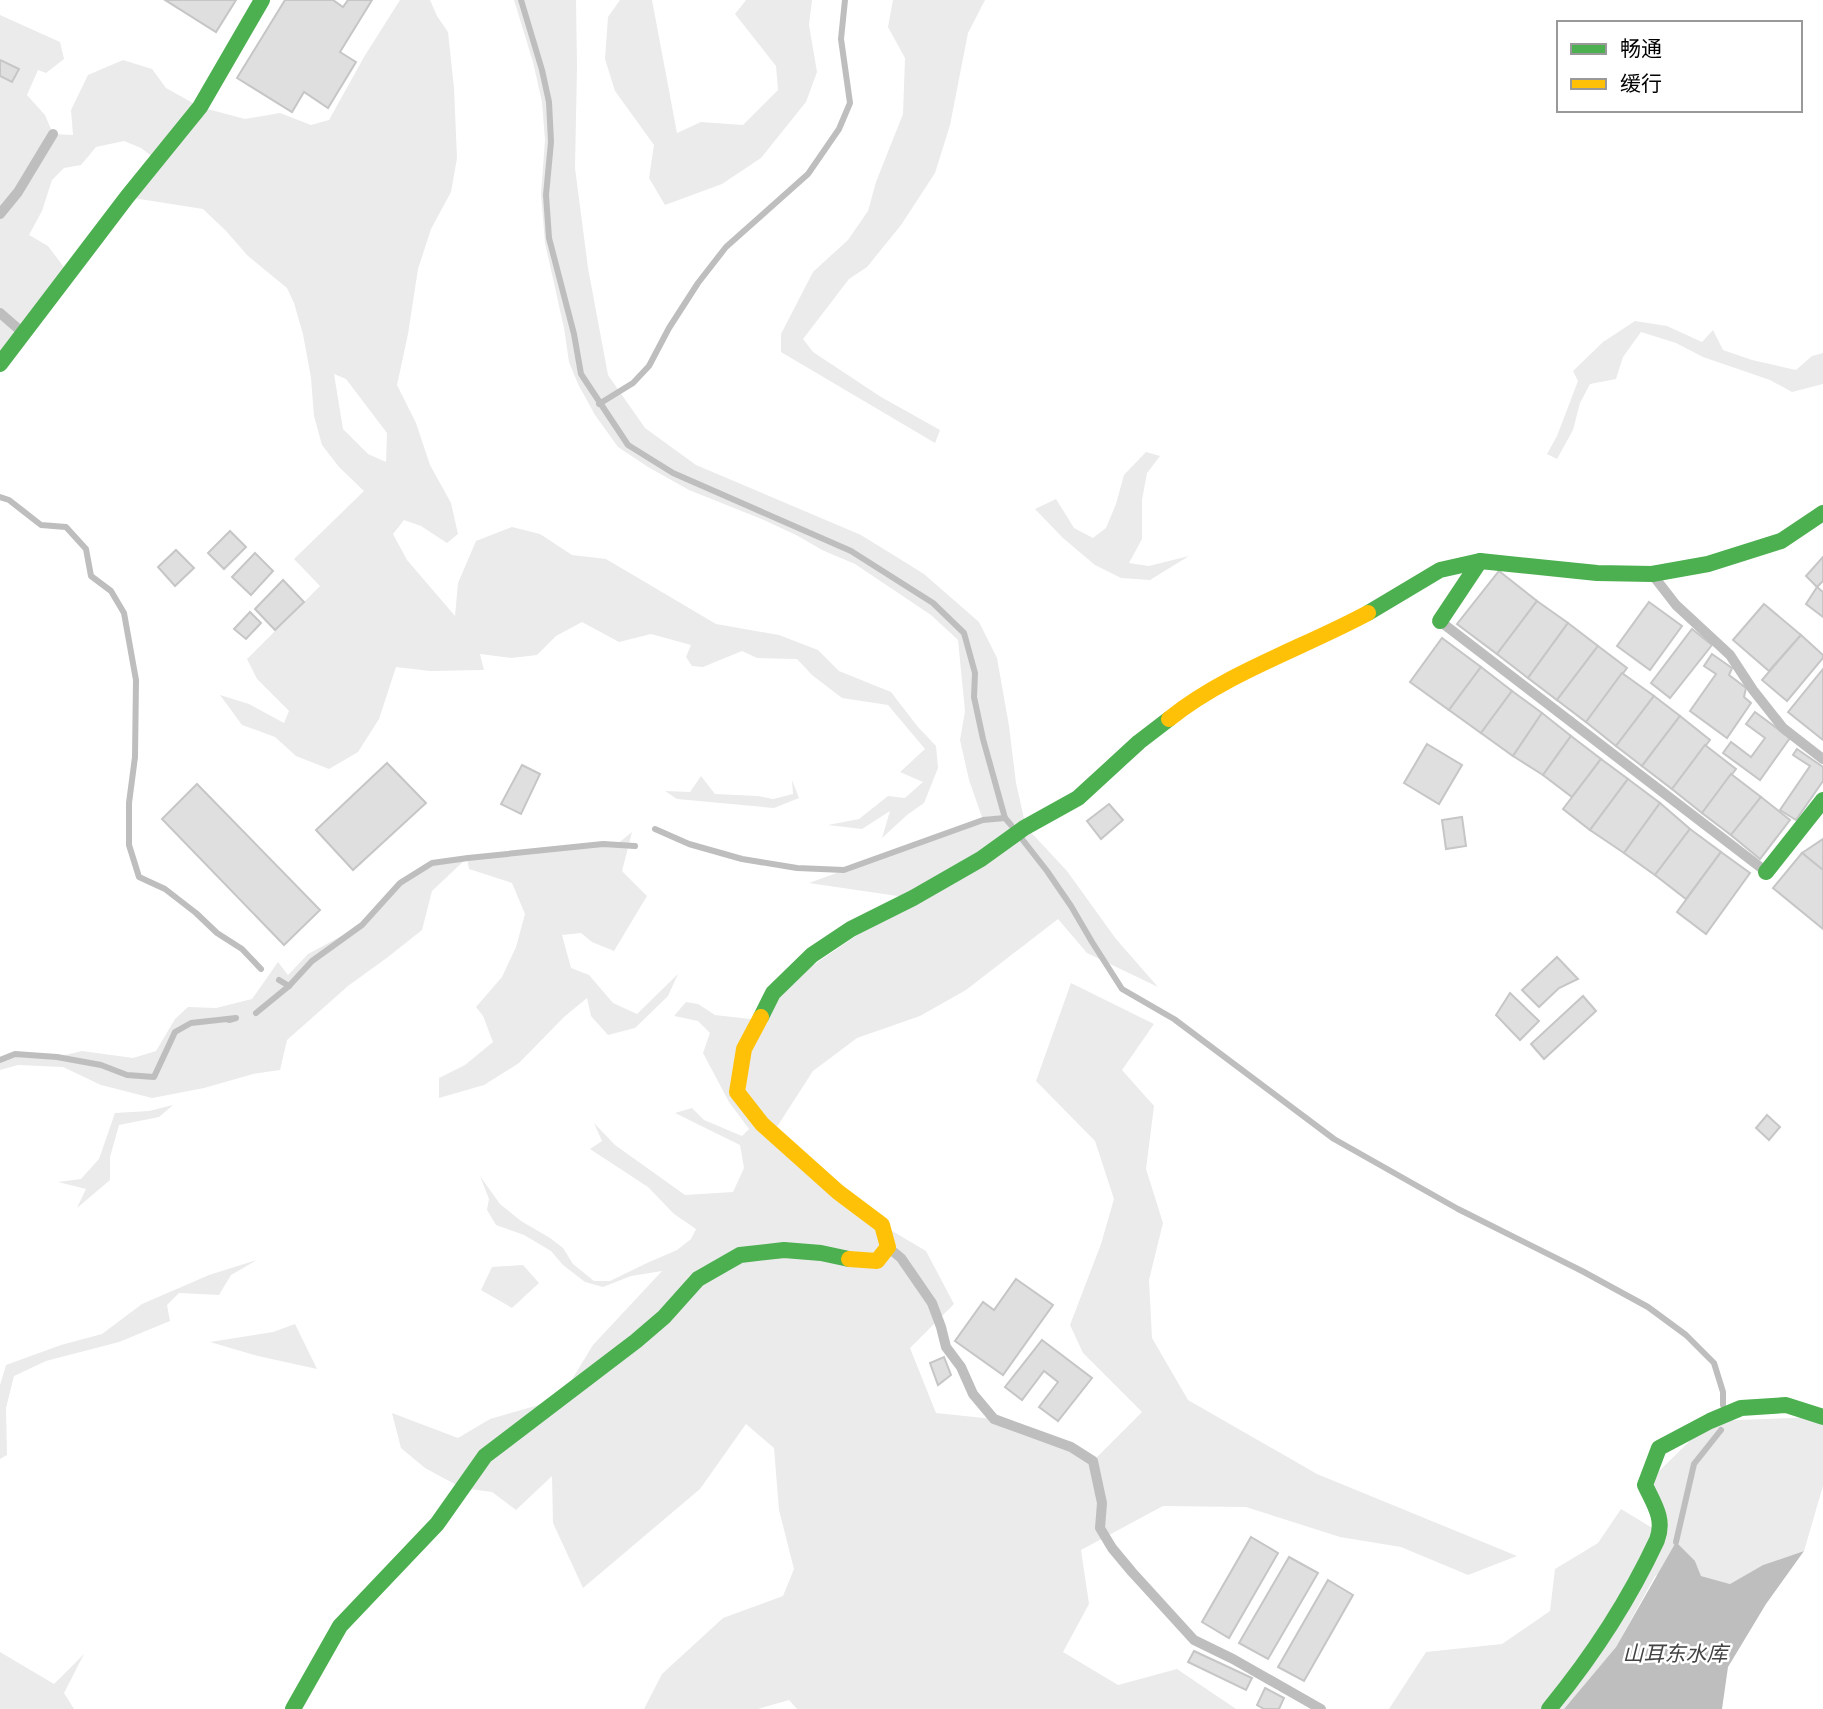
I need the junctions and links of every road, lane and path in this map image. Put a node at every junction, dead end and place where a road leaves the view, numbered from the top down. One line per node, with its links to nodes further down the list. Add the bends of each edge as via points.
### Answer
1 (262, 0): 5 (street, via 200,107)
2 (53, 134): 3 (lane)
3 (0, 214)
4 (0, 313): 5 (lane)
5 (25, 333): 6 (street)
6 (0, 364)
7 (1823, 513): 9 (street, via 1781,541 1708,564)
8 (1480, 561): 9 (street); 10 (street); 14 (street, via 1440,570 1335,631 1186,705 1078,798 981,859 851,929 812,955 773,993 744,1049 737,1092 762,1124 882,1225)
9 (1652, 574): 11 (lane, via 1676,605 1730,655 1783,728)
10 (1440, 621): 13 (lane)
11 (1823, 760)
12 (1823, 800): 13 (street)
13 (1766, 872)
14 (888, 1247): 16 (street, via 877,1261 784,1250 740,1255 698,1279 636,1341 485,1456 437,1524 341,1626); 17 (lane, via 932,1303 947,1347 973,1394 994,1419 1071,1447 1093,1461 1102,1503 1100,1528 1132,1572 1194,1640)
15 (1823, 1418): 18 (street, via 1786,1405 1741,1408 1659,1448 1645,1485 1660,1516 1660,1531 1615,1614)
16 (293, 1709)
17 (1321, 1709)
18 (1549, 1709)

